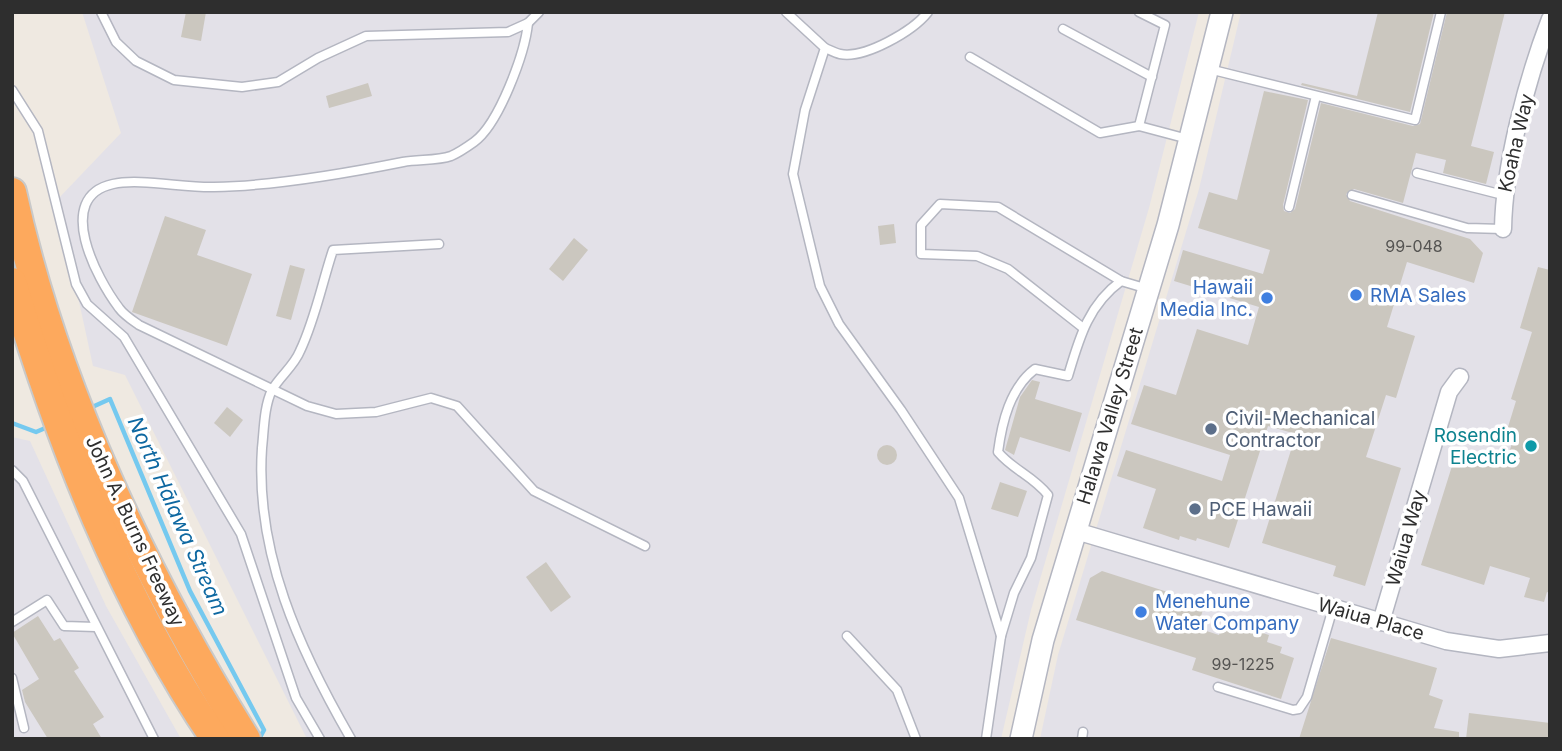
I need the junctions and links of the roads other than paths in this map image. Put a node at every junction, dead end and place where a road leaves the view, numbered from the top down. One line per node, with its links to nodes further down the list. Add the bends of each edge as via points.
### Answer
1 (101, 12): 9 (lane, via 116,41 136,61 174,80 242,87 278,82 366,36 508,32)
2 (539, 12): 9 (lane)
3 (786, 12): 11 (lane)
4 (928, 12): 11 (lane, via 902,35 873,48 842,55)
5 (1139, 12): 14 (lane, via 1165,25)
6 (1222, 12): 13 (street, Halawa Valley Street)
7 (1441, 12): 16 (lane, via 1415,120)
8 (1550, 19): 22 (street, Koaha Way)
9 (528, 23): 31 (lane, via 527,40 496,113 476,140 450,156 215,187 114,183 96,190 85,207 82,229 96,274 121,311 139,325)
10 (1063, 29): 14 (lane)
11 (825, 48): 40 (lane, via 805,110 793,174 820,286 839,324 959,498)
12 (970, 57): 17 (lane, via 1100,133)
13 (1209, 69): 16 (lane); 18 (street, Halawa Valley Street)
14 (1152, 77): 17 (lane)
15 (12, 90): 48 (lane, via 38,131 76,284 87,304 124,337 241,534 296,698)
16 (1316, 96): 23 (lane)
17 (1139, 126): 18 (lane)
18 (1191, 140): 28 (street, Halawa Valley Street)
19 (1418, 173): 22 (lane)
20 (12, 192): 26 (highway, John A. Burns Freeway)
21 (1352, 195): 24 (lane, via 1467,228)
22 (1503, 195): 24 (street, Koaha Way)
23 (1289, 207)
24 (1503, 229)
25 (439, 244): 31 (lane, via 333,250 301,351)
26 (22, 279): 46 (highway, John A. Burns Freeway, via 39,372 121,571 191,704); 47 (highway, John A. Burns Freeway, via 97,455 195,657)
27 (1121, 281): 28 (lane); 29 (lane, via 1104,293); 29 (lane, via 998,207 940,204 921,225 921,254 977,256 1009,269)
28 (1148, 289): 33 (street, Halawa Valley Street)
29 (1082, 327): 40 (lane, via 1068,376 1035,369 1019,382 1001,432 998,452 1009,465 1035,478 1048,495)
30 (1460, 377): 37 (street, Waiua Way, via 1449,392)
31 (272, 390): 34 (lane, via 336,414 376,412 431,398 457,406 534,491); 49 (lane, via 264,422 260,485 267,539 312,671)
32 (12, 470): 38 (lane, via 23,481)
33 (1076, 531): 35 (street, Waiua Place); 52 (street, Halawa Valley Street, via 1036,667)
34 (645, 545)
35 (1333, 608): 37 (street, Waiua Place); 43 (lane, via 1307,697 1299,709)
36 (12, 622): 38 (lane, via 47,600 64,626)
37 (1381, 622): 41 (street, Waiua Place, via 1474,646)
38 (96, 627): 45 (lane)
39 (847, 636): 50 (lane, via 897,690)
40 (1002, 636): 51 (lane)
41 (1550, 643)
42 (12, 678): 44 (lane)
43 (1218, 687)
44 (24, 728)
45 (153, 739)
46 (215, 739)
47 (246, 739)
48 (320, 739)
49 (351, 739)
50 (916, 739)
51 (986, 739)
52 (1021, 739)

